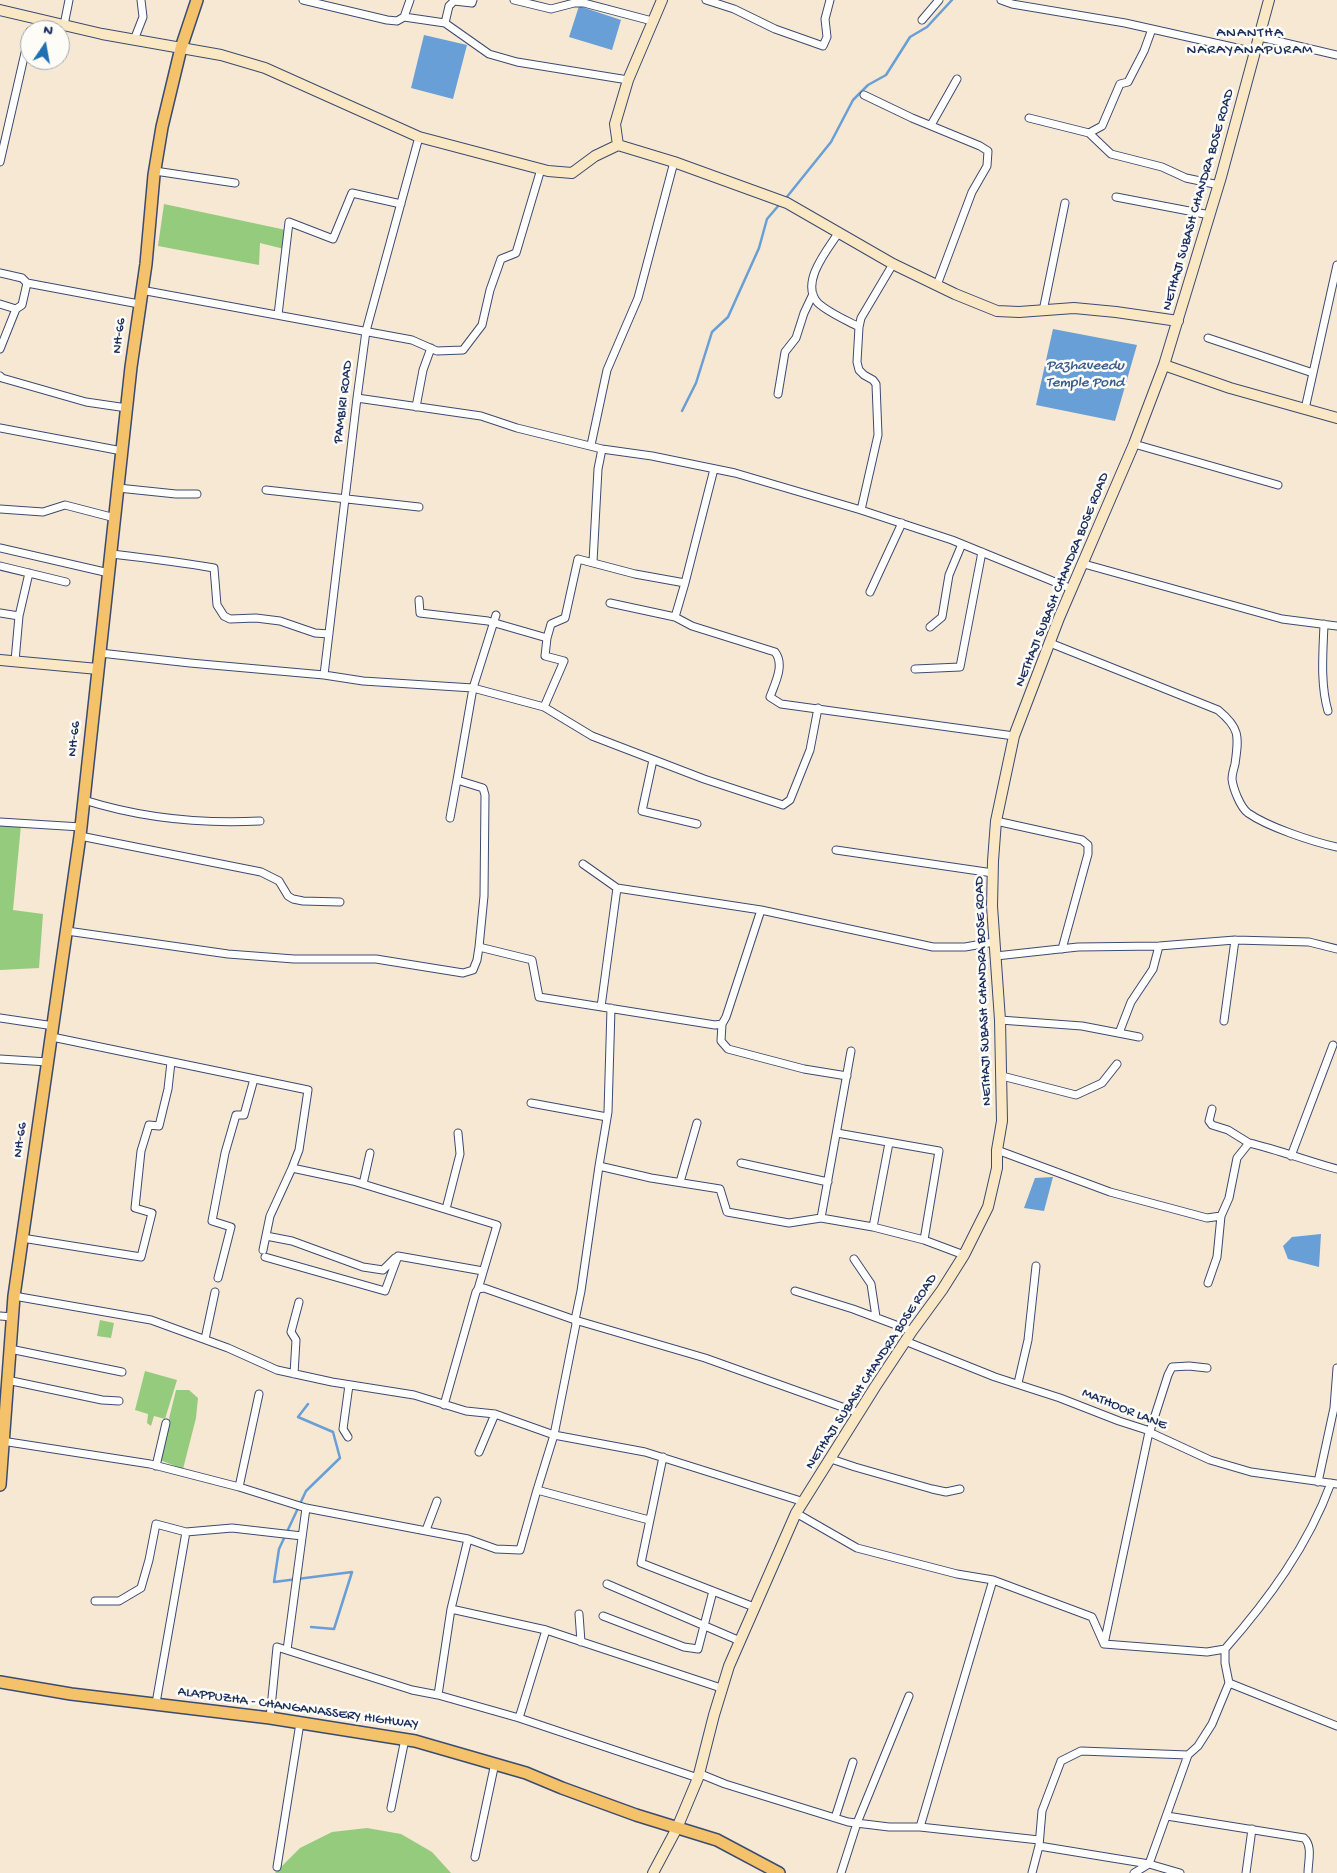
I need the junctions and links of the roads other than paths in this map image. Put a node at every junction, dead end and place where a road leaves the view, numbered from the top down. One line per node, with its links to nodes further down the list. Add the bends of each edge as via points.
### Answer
1 (69, 0): 20 (street)
2 (141, 0): 27 (street, via 143,17)
3 (198, 0): 28 (main road, NH-66)
4 (303, 0): 17 (street, via 386,20 397,21)
5 (410, 0): 17 (street)
6 (473, 0): 23 (street, via 472,3 454,0 450,3)
7 (514, 0): 14 (street, via 551,9)
8 (662, 0): 22 (main road)
9 (706, 0): 10 (street, via 734,8 775,30 823,46)
10 (830, 0)
11 (938, 0): 21 (street)
12 (1001, 0): 15 (street)
13 (1269, 0): 26 (main road, NETHAJI SUBASH CHANDRA BOSE ROAD)
14 (584, 1): 22 (street)
15 (1032, 3): 25 (street)
16 (0, 10): 18 (main road)
17 (404, 17): 23 (street)
18 (33, 18): 19 (main road)
19 (42, 20)
20 (65, 20)
21 (922, 20)
22 (652, 21): 33 (main road)
23 (445, 23): 33 (street, via 489,54 517,62)
24 (70, 26): 27 (main road)
25 (1152, 29): 29 (street); 37 (street, via 1128,82 1120,84 1102,126)
26 (1260, 37): 29 (main road, NETHAJI SUBASH CHANDRA BOSE ROAD); 30 (street)
27 (134, 40): 28 (main road)
28 (181, 48): 38 (main road, via 265,68); 43 (main road, NH-66)
29 (1255, 52): 45 (main road, NETHAJI SUBASH CHANDRA BOSE ROAD)
30 (1337, 54)
31 (21, 70): 40 (street)
32 (956, 79): 36 (street)
33 (628, 80): 39 (main road, via 615,124)
34 (864, 95): 36 (street)
35 (1029, 118): 37 (street)
36 (931, 125): 55 (street, via 980,146 988,151 989,156)
37 (1089, 133): 45 (street, via 1110,154)
38 (419, 137): 42 (main road); 48 (street, PAMBIRI ROAD)
39 (618, 145): 41 (main road); 42 (main road, via 595,156 572,173)
40 (0, 162)
41 (674, 162): 50 (main road, via 787,203); 80 (street, via 636,304 607,370)
42 (541, 169): 67 (street, via 516,253 501,259 482,325 463,350 437,351)
43 (155, 171): 44 (street); 56 (main road, NH-66)
44 (235, 183)
45 (1218, 186): 49 (main road, NETHAJI SUBASH CHANDRA BOSE ROAD)
46 (1116, 197): 49 (street)
47 (1065, 203): 61 (street)
48 (401, 204): 62 (street, via 352,193 333,239 289,222); 65 (street, PAMBIRI ROAD)
49 (1210, 215): 63 (main road, NETHAJI SUBASH CHANDRA BOSE ROAD)
50 (839, 232): 51 (main road); 57 (street, via 818,265 813,278)
51 (893, 264): 55 (main road); 64 (street, via 861,318)
52 (1337, 265): 70 (street)
53 (0, 273): 54 (street, via 22,278)
54 (27, 283): 59 (street); 60 (street, via 22,305)
55 (937, 285): 61 (main road, via 996,311)
56 (142, 290): 59 (main road, NH-66); 62 (street)
57 (813, 294): 64 (street, via 820,304); 72 (street, via 796,338 785,352)
58 (0, 304): 60 (street)
59 (139, 304): 74 (main road, NH-66)
60 (16, 309): 68 (street)
61 (1043, 311): 63 (main road, via 1074,308)
62 (278, 315): 65 (street)
63 (1178, 321): 69 (main road, NETHAJI SUBASH CHANDRA BOSE ROAD)
64 (859, 327): 91 (street, via 857,362 859,370 876,384 878,435)
65 (366, 331): 67 (street, via 412,340); 73 (street, PAMBIRI ROAD)
66 (1208, 338): 70 (street)
67 (430, 348): 75 (street)
68 (0, 350)
69 (1164, 365): 76 (main road); 79 (main road, NETHAJI SUBASH CHANDRA BOSE ROAD)
70 (1313, 373): 76 (street)
71 (0, 376): 74 (street, via 86,402)
72 (778, 394)
73 (357, 398): 75 (street); 88 (street, PAMBIRI ROAD)
74 (127, 408): 82 (main road, NH-66)
75 (416, 408): 80 (street, via 481,416)
76 (1305, 409): 77 (main road)
77 (1337, 418)
78 (0, 428): 82 (street)
79 (1134, 444): 84 (street); 99 (main road, NETHAJI SUBASH CHANDRA BOSE ROAD)
80 (591, 445): 81 (street)
81 (602, 449): 83 (street); 98 (street)
82 (122, 451): 85 (main road, NH-66)
83 (714, 469): 91 (street); 104 (street)
84 (1278, 485)
85 (118, 488): 87 (street); 92 (main road, NH-66)
86 (266, 490): 88 (street)
87 (197, 494)
88 (345, 500): 89 (street); 117 (street, PAMBIRI ROAD)
89 (419, 507)
90 (0, 509): 92 (street, via 43,512 65,505)
91 (861, 510): 93 (street)
92 (115, 518): 97 (main road, NH-66)
93 (902, 523): 94 (street); 106 (street)
94 (962, 544): 96 (street); 116 (street, via 949,576 942,616)
95 (0, 548): 102 (street)
96 (982, 552): 105 (street); 124 (street, via 960,667)
97 (112, 554): 102 (main road, NH-66); 117 (street, via 214,568 218,605 224,616 280,621 315,633)
98 (593, 562): 104 (street, via 634,574); 118 (street, via 578,559 565,618 551,624)
99 (1084, 564): 105 (main road, NETHAJI SUBASH CHANDRA BOSE ROAD); 114 (street, via 1282,620)
100 (0, 566): 101 (street)
101 (29, 573): 103 (street); 111 (street)
102 (109, 573): 120 (main road, NH-66)
103 (66, 582)
104 (685, 583): 112 (street)
105 (1072, 589): 119 (main road, NETHAJI SUBASH CHANDRA BOSE ROAD)
106 (870, 592)
107 (419, 600): 113 (street, via 420,613)
108 (610, 603): 112 (street)
109 (0, 613): 111 (street)
110 (496, 614): 113 (street)
111 (19, 616): 122 (street)
112 (675, 617): 128 (street, via 692,626 775,652 780,667 770,697 782,704)
113 (494, 622): 118 (street); 126 (street)
114 (1324, 624): 115 (street); 129 (street, via 1323,694)
115 (1337, 626)
116 (930, 628)
117 (329, 634): 125 (street, PAMBIRI ROAD)
118 (547, 638): 127 (street, via 545,656 564,661)
119 (1050, 643): 130 (main road, NETHAJI SUBASH CHANDRA BOSE ROAD); 140 (street, via 1218,710 1235,727 1238,745 1232,779 1246,812 1310,840)
120 (100, 652): 123 (main road, NH-66); 125 (street)
121 (0, 660): 122 (main road)
122 (15, 661): 123 (main road)
123 (98, 669): 133 (main road, NH-66)
124 (915, 669)
125 (324, 675): 126 (street, via 364,681)
126 (473, 688): 127 (street); 132 (street)
127 (544, 707): 131 (street, via 592,736)
128 (818, 708): 130 (street); 131 (street, via 810,750 790,800 783,806)
129 (1328, 711)
130 (1014, 736): 136 (main road, NETHAJI SUBASH CHANDRA BOSE ROAD)
131 (653, 760): 138 (street, via 642,811)
132 (457, 780): 134 (street); 151 (street, via 483,788 485,795 484,896)
133 (84, 800): 135 (street, via 131,813 196,822); 139 (main road, NH-66)
134 (450, 818)
135 (260, 821)
136 (996, 821): 143 (main road, NETHAJI SUBASH CHANDRA BOSE ROAD); 152 (street, via 1088,844)
137 (0, 822): 139 (street)
138 (697, 824)
139 (80, 831): 145 (street, via 261,872 279,881 293,899); 147 (main road, NH-66)
140 (1337, 847)
141 (836, 850): 143 (street)
142 (583, 864): 144 (street)
143 (993, 873): 149 (main road, NETHAJI SUBASH CHANDRA BOSE ROAD)
144 (617, 888): 146 (street); 155 (street)
145 (340, 902)
146 (761, 910): 149 (street, via 932,947 965,947); 160 (street)
147 (67, 930): 151 (street, via 228,954 294,959 376,959 463,972 476,966); 161 (main road, NH-66)
148 (1236, 940): 150 (street); 153 (street, via 1309,942); 159 (street)
149 (994, 942): 154 (main road, NETHAJI SUBASH CHANDRA BOSE ROAD)
150 (1159, 946): 152 (street); 162 (street, via 1153,969 1131,1002)
151 (479, 947): 155 (street, via 532,960 539,998)
152 (1062, 949): 154 (street)
153 (1337, 949)
154 (996, 956): 158 (main road, NETHAJI SUBASH CHANDRA BOSE ROAD)
155 (601, 1007): 156 (street)
156 (611, 1008): 160 (street); 175 (street)
157 (0, 1018): 161 (street)
158 (1000, 1020): 162 (street, via 1082,1026); 171 (main road, NETHAJI SUBASH CHANDRA BOSE ROAD)
159 (1224, 1021)
160 (722, 1024): 170 (street, via 721,1041 728,1049 804,1069)
161 (53, 1031): 167 (main road, NH-66); 168 (street)
162 (1119, 1033): 163 (street)
163 (1139, 1037)
164 (1333, 1045): 183 (street)
165 (851, 1052): 170 (street)
166 (0, 1059): 167 (street)
167 (48, 1062): 196 (main road, NH-66)
168 (171, 1062): 172 (street); 196 (street, via 159,1126 149,1125 141,1151 135,1208 152,1213 141,1257)
169 (1117, 1064): 171 (street, via 1102,1083 1076,1095)
170 (847, 1076): 178 (street)
171 (1002, 1076): 181 (main road, NETHAJI SUBASH CHANDRA BOSE ROAD, via 1002,1121)
172 (254, 1079): 186 (street, via 308,1090); 203 (street, via 244,1115 236,1115 212,1221 230,1227)
173 (531, 1103): 175 (street)
174 (1212, 1109): 180 (street, via 1209,1121 1212,1125 1228,1130)
175 (607, 1117): 185 (street)
176 (697, 1123): 188 (street)
177 (458, 1133): 191 (street, via 460,1154)
178 (837, 1133): 179 (street); 189 (street)
179 (889, 1143): 194 (street); 197 (street, via 939,1151)
180 (1249, 1143): 183 (street, via 1274,1148); 192 (street, via 1237,1158)
181 (997, 1150): 192 (street, via 1119,1194 1207,1218); 198 (main road, NETHAJI SUBASH CHANDRA BOSE ROAD, via 997,1168 988,1207)
182 (370, 1153): 190 (street)
183 (1291, 1156): 187 (street)
184 (741, 1163): 189 (street)
185 (599, 1166): 188 (street); 213 (street)
186 (292, 1168): 190 (street); 195 (street, via 270,1216)
187 (1337, 1169)
188 (680, 1182): 193 (street, via 720,1189 727,1212 788,1223)
189 (828, 1182): 193 (street)
190 (363, 1184): 191 (street)
191 (446, 1208): 202 (street, via 497,1225)
192 (1221, 1216): 204 (street, via 1217,1257)
193 (821, 1218): 194 (street)
194 (873, 1227): 197 (street)
195 (266, 1236): 199 (street, via 383,1270); 199 (street, via 264,1253 385,1291)
196 (22, 1238): 208 (main road, NH-66)
197 (924, 1240): 198 (street)
198 (964, 1254): 214 (main road, NETHAJI SUBASH CHANDRA BOSE ROAD)
199 (398, 1256): 202 (street)
200 (854, 1259): 212 (street, via 871,1284)
201 (1036, 1266): 223 (street, via 1028,1340)
202 (483, 1271): 205 (street)
203 (218, 1278)
204 (1208, 1283)
205 (478, 1288): 213 (street); 228 (street)
206 (795, 1291): 212 (street)
207 (215, 1292): 215 (street)
208 (14, 1296): 211 (main road, NH-66); 215 (street, via 151,1320)
209 (299, 1302): 221 (street, via 291,1332 296,1340)
210 (0, 1316): 211 (street)
211 (12, 1317): 217 (main road, NH-66)
212 (876, 1317): 214 (street)
213 (575, 1320): 229 (street, via 705,1358); 234 (street)
214 (912, 1331): 216 (main road, NETHAJI SUBASH CHANDRA BOSE ROAD)
215 (205, 1338): 221 (street, via 277,1370)
216 (905, 1341): 223 (street, MATHOOR LANE); 229 (main road, NETHAJI SUBASH CHANDRA BOSE ROAD)
217 (10, 1349): 220 (street); 222 (main road, NH-66)
218 (1207, 1368): 233 (street, via 1172,1367)
219 (1337, 1368): 226 (street)
220 (122, 1372)
221 (294, 1374): 224 (street)
222 (7, 1380): 227 (street); 231 (main road, NH-66)
223 (1018, 1383): 233 (street, MATHOOR LANE)
224 (349, 1385): 228 (street, via 414,1396); 235 (street, via 343,1429)
225 (259, 1394): 244 (street)
226 (1336, 1394): 241 (street)
227 (118, 1401)
228 (444, 1405): 230 (street)
229 (859, 1413): 239 (main road, NETHAJI SUBASH CHANDRA BOSE ROAD)
230 (495, 1414): 234 (street); 237 (street)
231 (2, 1419): 236 (main road, NH-66)
232 (166, 1423): 240 (street)
233 (1149, 1431): 241 (street, MATHOOR LANE, via 1210,1460 1251,1472); 268 (street)
234 (554, 1434): 238 (street); 246 (street)
235 (348, 1438)
236 (2, 1441): 240 (street); 243 (main road, NH-66)
237 (479, 1452)
238 (663, 1458): 248 (street); 251 (street)
239 (831, 1458): 245 (street, via 932,1489 946,1492); 248 (main road, NETHAJI SUBASH CHANDRA BOSE ROAD)
240 (156, 1466): 244 (street)
241 (1318, 1482): 242 (street, MATHOOR LANE)
242 (1334, 1484): 269 (street, via 1264,1603)
243 (0, 1485)
244 (239, 1487): 249 (street)
245 (960, 1489)
246 (536, 1490): 251 (street); 255 (street, via 520,1550 496,1549)
247 (436, 1501): 252 (street)
248 (804, 1502): 250 (main road, NETHAJI SUBASH CHANDRA BOSE ROAD)
249 (306, 1508): 252 (street); 254 (street)
250 (796, 1513): 256 (street, via 858,1548); 260 (main road, NETHAJI SUBASH CHANDRA BOSE ROAD)
251 (650, 1520): 258 (street, via 641,1563)
252 (426, 1530): 255 (street)
253 (186, 1532): 254 (street, via 232,1528); 259 (street, via 156,1524 142,1588 119,1601); 276 (street)
254 (302, 1536): 270 (street)
255 (468, 1538): 261 (street)
256 (993, 1580): 268 (street, via 1092,1618); 290 (street)
257 (607, 1584): 264 (street)
258 (713, 1591): 260 (street); 264 (street)
259 (95, 1601)
260 (754, 1607): 267 (main road, NETHAJI SUBASH CHANDRA BOSE ROAD)
261 (451, 1609): 265 (street); 274 (street)
262 (579, 1614): 266 (street)
263 (603, 1616): 264 (street, via 684,1647 698,1649)
264 (703, 1626): 267 (street)
265 (546, 1630): 266 (street); 278 (street)
266 (581, 1642): 273 (street)
267 (740, 1642): 273 (main road, NETHAJI SUBASH CHANDRA BOSE ROAD)
268 (1104, 1644): 269 (street, via 1207,1652)
269 (1225, 1649): 272 (street)
270 (287, 1650): 274 (street, via 412,1690); 277 (street, via 277,1647)
271 (0, 1682): 276 (main road, ALAPPUZHA - CHANGANASSERY HIGHWAY, via 70,1694)
272 (1229, 1683): 280 (street); 282 (street, via 1212,1724 1198,1746)
273 (722, 1688): 285 (main road, NETHAJI SUBASH CHANDRA BOSE ROAD)
274 (438, 1695): 278 (street)
275 (909, 1696): 289 (street)
276 (156, 1703): 277 (main road, ALAPPUZHA - CHANGANASSERY HIGHWAY)
277 (270, 1718): 279 (main road, ALAPPUZHA - CHANGANASSERY HIGHWAY)
278 (519, 1718): 285 (street)
279 (300, 1723): 281 (main road, ALAPPUZHA - CHANGANASSERY HIGHWAY); 296 (street)
280 (1337, 1726)
281 (405, 1739): 284 (main road, ALAPPUZHA - CHANGANASSERY HIGHWAY); 286 (street)
282 (1188, 1754): 287 (street); 293 (street, via 1081,1750 1061,1761 1042,1811)
283 (854, 1762): 288 (street)
284 (495, 1763): 291 (main road, ALAPPUZHA - CHANGANASSERY HIGHWAY); 294 (street)
285 (698, 1775): 288 (street); 291 (main road, NETHAJI SUBASH CHANDRA BOSE ROAD)
286 (391, 1808)
287 (1167, 1816): 292 (street); 295 (street)
288 (835, 1818): 289 (street)
289 (857, 1823): 290 (street); 299 (street)
290 (920, 1827): 293 (street)
291 (677, 1828): 297 (main road, NETHAJI SUBASH CHANDRA BOSE ROAD); 298 (main road, ALAPPUZHA - CHANGANASSERY HIGHWAY, via 717,1840)
292 (1252, 1829): 303 (street); 304 (street, via 1308,1841)
293 (1039, 1843): 295 (street); 300 (street)
294 (475, 1857)
295 (1149, 1864): 301 (street); 302 (street)
296 (277, 1867)
297 (653, 1873)
298 (779, 1873)
299 (841, 1873)
300 (1032, 1873)
301 (1134, 1873)
302 (1180, 1873)
303 (1246, 1873)
304 (1308, 1873)

